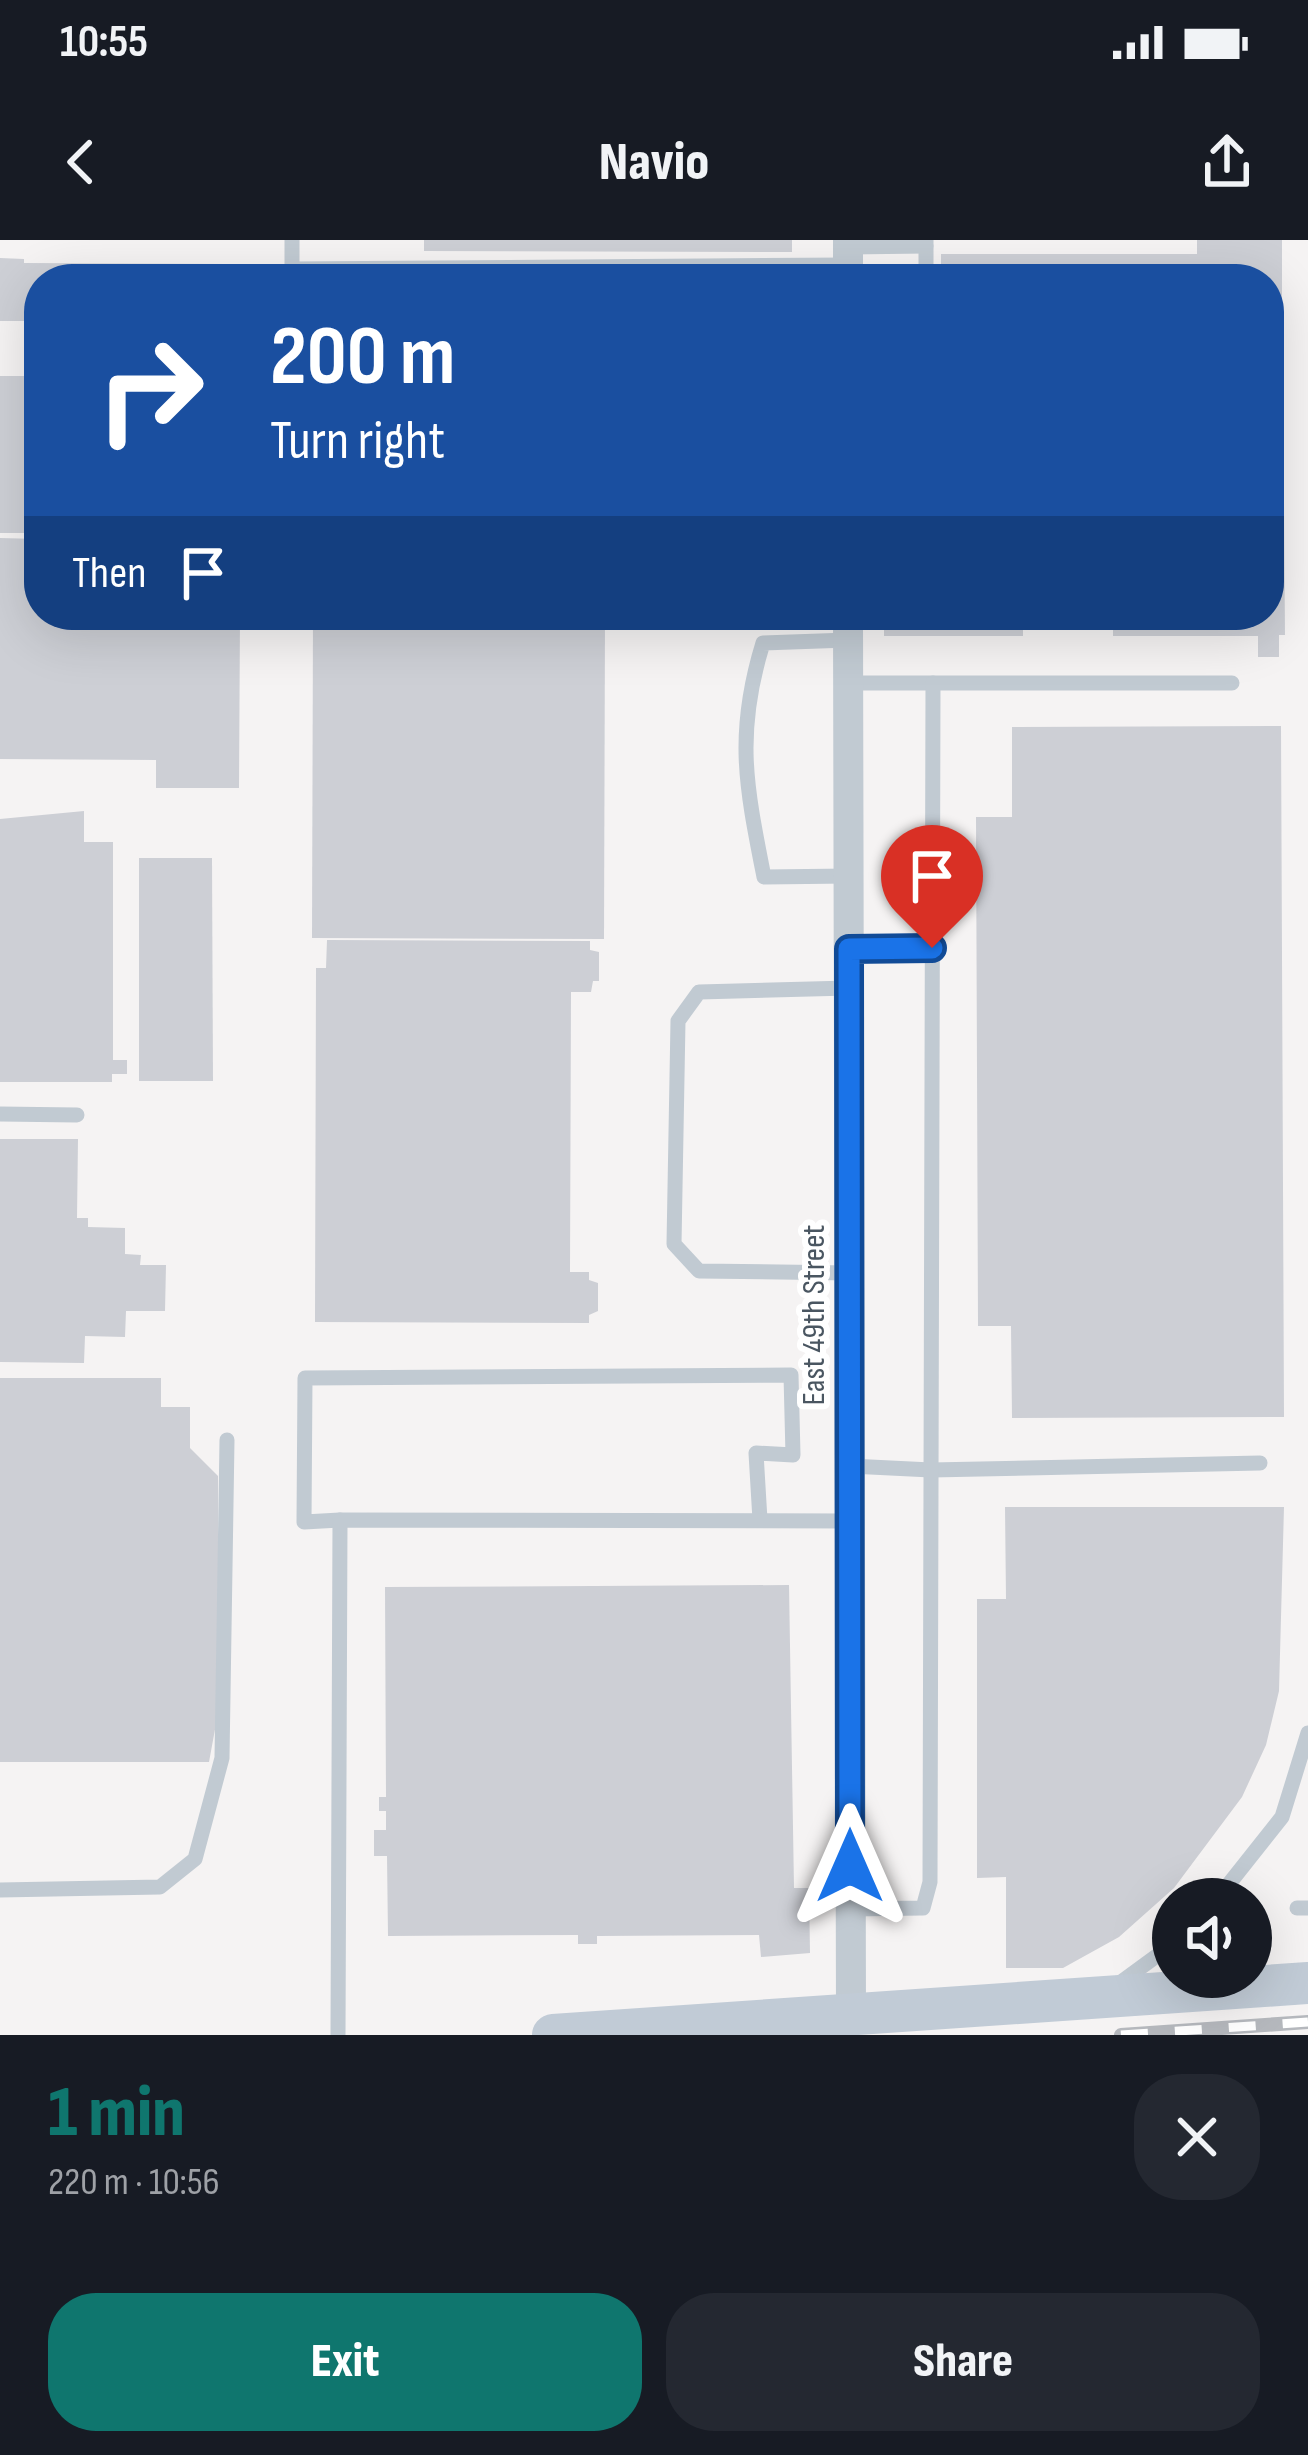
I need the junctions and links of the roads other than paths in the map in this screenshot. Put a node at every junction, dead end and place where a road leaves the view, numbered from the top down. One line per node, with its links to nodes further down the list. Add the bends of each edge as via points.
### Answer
1 (926, 243): 2 (lane)
2 (848, 258): 3 (lane)
3 (545, 264)
4 (837, 630): 9 (lane, via 763,643 745,701 745,778 764,877)
5 (848, 630): 8 (street, East 49th Street)
6 (933, 682): 7 (lane); 8 (lane); 10 (lane)
7 (1232, 682)
8 (848, 683): 9 (street, East 49th Street)
9 (849, 876): 11 (street, East 49th Street)
10 (932, 948): 11 (lane); 19 (lane)
11 (849, 949): 12 (street, East 49th Street)
12 (849, 988): 15 (street, East 49th Street); 15 (lane, via 699,992 678,1021 674,1244 699,1271)
13 (0, 1114): 14 (lane)
14 (77, 1115)
15 (850, 1274): 18 (street, East 49th Street)
16 (227, 1440): 25 (lane, via 222,1758 195,1859 160,1887)
17 (1260, 1463): 19 (lane)
18 (850, 1466): 19 (lane); 22 (street, East 49th Street)
19 (931, 1470): 26 (lane, via 930,1882 922,1908)
20 (340, 1520): 21 (lane); 21 (lane, via 304,1522 305,1378 791,1375 794,1455 756,1453); 31 (lane)
21 (760, 1520): 22 (lane)
22 (850, 1521): 26 (street, East 49th Street)
23 (1308, 1733): 24 (lane, via 1282,1817)
24 (1234, 1878)
25 (0, 1890)
26 (851, 1910): 30 (street, East 49th Street)
27 (1152, 1960): 29 (lane)
28 (1308, 1983): 29 (street)
29 (1102, 1997): 30 (street)
30 (851, 2014): 32 (street)
31 (338, 2035)
32 (553, 2035)

